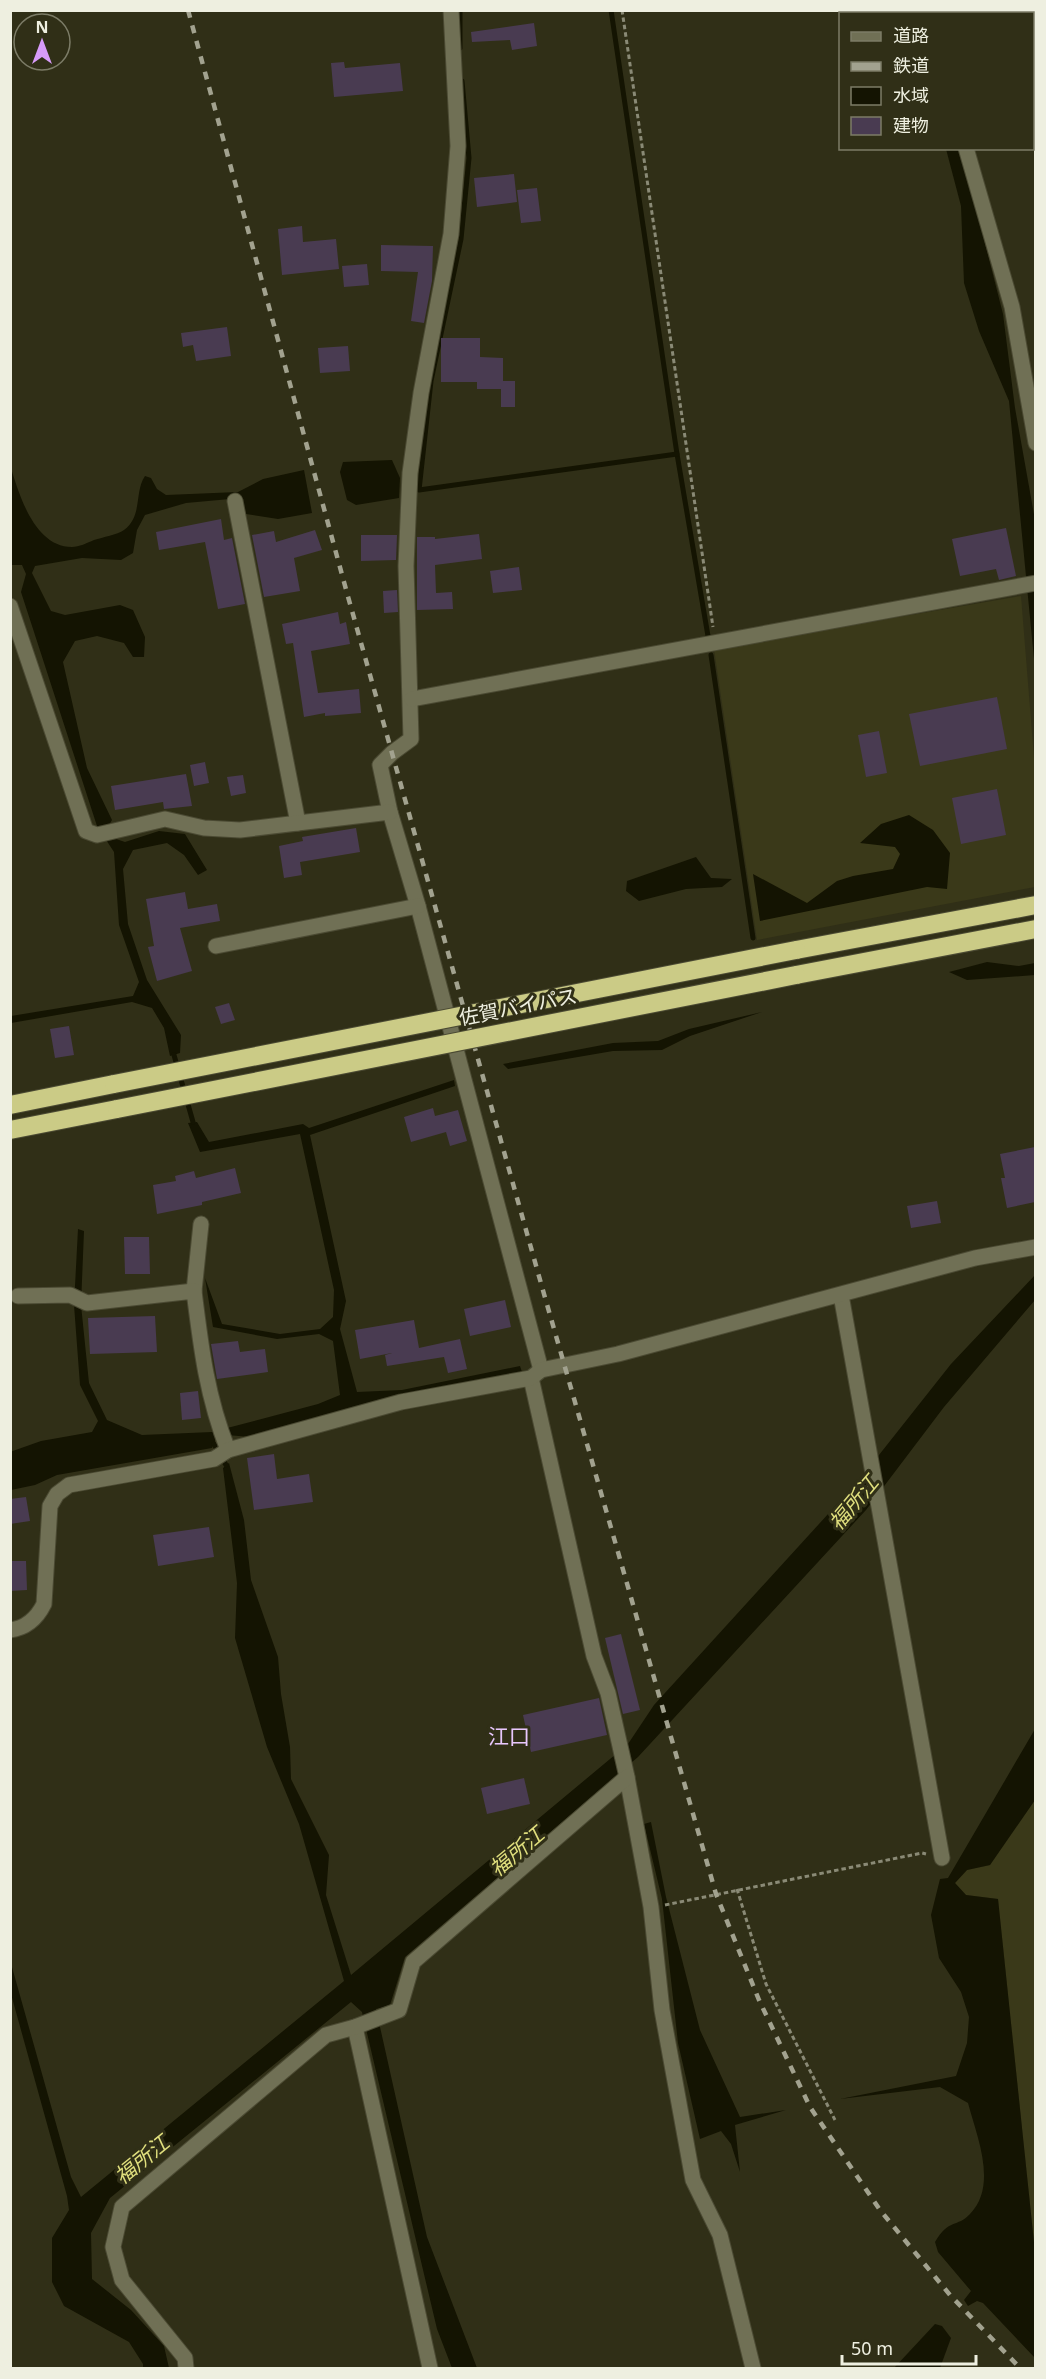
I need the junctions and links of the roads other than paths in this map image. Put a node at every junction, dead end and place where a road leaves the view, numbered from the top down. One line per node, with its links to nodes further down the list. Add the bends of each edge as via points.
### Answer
1 (451, 10): 7 (street, via 458,146 451,234 410,474 406,566)
2 (967, 150): 3 (street, via 1012,307)
3 (1035, 443)
4 (235, 501): 9 (street)
5 (1029, 584): 7 (street)
6 (10, 606): 9 (street, via 86,831 97,836 165,819 204,828 240,830)
7 (411, 699): 8 (street, via 411,739 380,765)
8 (390, 812): 9 (street); 11 (street)
9 (298, 823)
10 (1035, 904): 14 (highway, 佐賀バイパス, bridge)
11 (418, 906): 13 (street); 21 (street)
12 (1035, 929): 15 (highway, 佐賀バイパス, bridge)
13 (216, 946)
14 (10, 1105)
15 (10, 1130)
16 (201, 1224): 18 (street)
17 (1035, 1247): 19 (street, via 975,1258)
18 (194, 1291): 20 (street, via 87,1304 70,1295); 22 (street, via 204,1370)
19 (841, 1295): 21 (street); 25 (street)
20 (18, 1296)
21 (536, 1374): 22 (street, via 400,1401); 24 (street, via 594,1656 608,1693)
22 (223, 1451): 23 (street, via 69,1485 57,1494 50,1506 44,1604 38,1617)
23 (10, 1630)
24 (627, 1777): 26 (street, via 413,1962 399,2010); 29 (street, via 651,1907 662,2010 693,2180 720,2235)
25 (942, 1858)
26 (355, 2027): 27 (street, via 326,2035 122,2207 113,2247 122,2280 185,2358); 28 (street)
27 (186, 2368)
28 (430, 2368)
29 (753, 2368)

